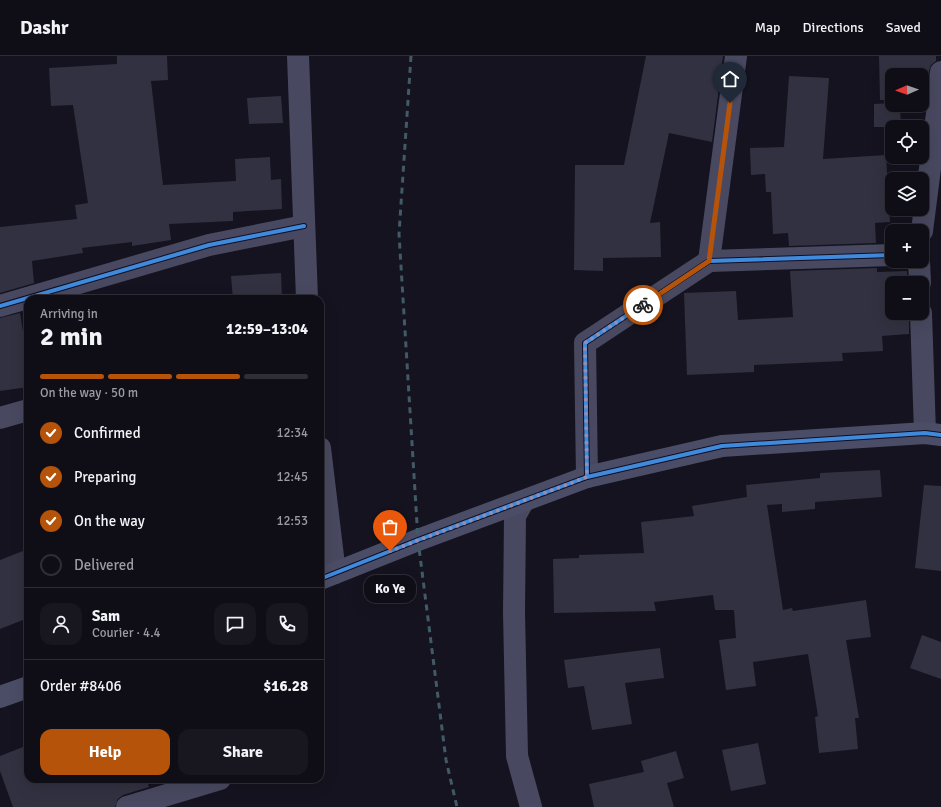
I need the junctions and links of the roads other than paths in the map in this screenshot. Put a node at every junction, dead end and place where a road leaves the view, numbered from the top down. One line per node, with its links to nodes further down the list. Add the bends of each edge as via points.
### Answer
1 (298, 56): 5 (street)
2 (736, 56): 7 (street)
3 (941, 72): 4 (street)
4 (923, 224)
5 (304, 226): 8 (street, via 209,245); 9 (street)
6 (885, 255): 7 (street)
7 (709, 261): 16 (street, via 585,343)
8 (38, 295)
9 (307, 295)
10 (24, 299): 11 (street)
11 (0, 306)
12 (922, 320): 15 (street)
13 (24, 411): 14 (street)
14 (0, 418)
15 (933, 434): 16 (street, via 722,446)
16 (587, 477): 17 (street)
17 (523, 502): 19 (street); 24 (street, via 515,516 517,756)
18 (324, 521): 19 (street)
19 (327, 576)
20 (24, 688): 21 (street)
21 (0, 696)
22 (207, 783): 23 (street)
23 (127, 807)
24 (531, 807)

